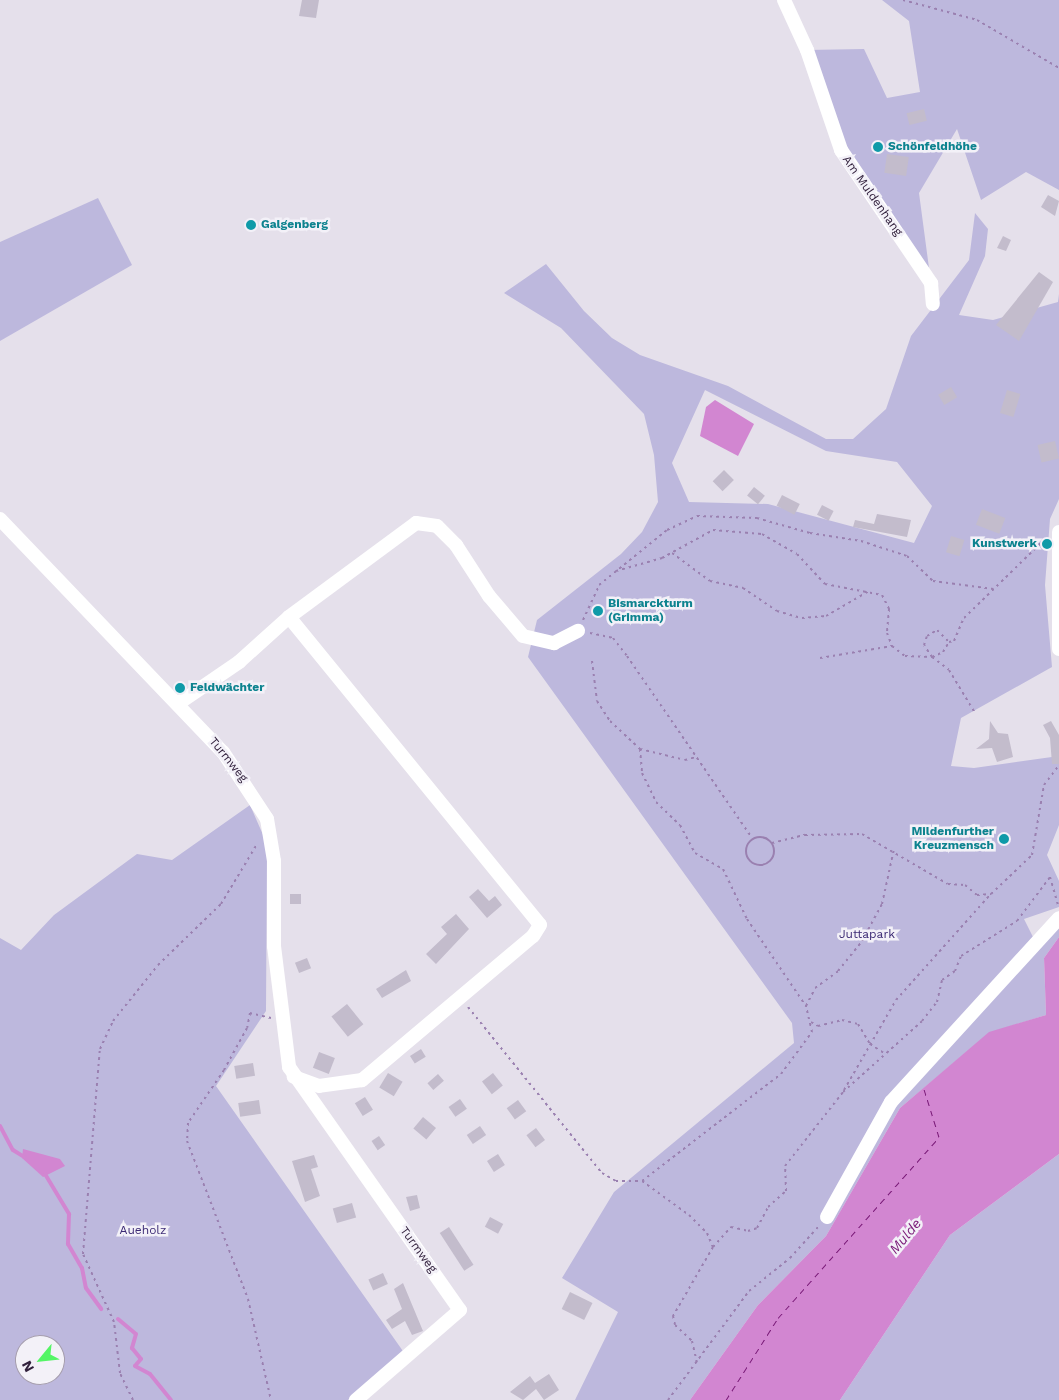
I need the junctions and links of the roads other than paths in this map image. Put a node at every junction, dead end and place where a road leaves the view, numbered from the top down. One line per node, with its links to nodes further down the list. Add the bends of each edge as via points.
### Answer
1 (784, 0): 2 (street, Am Muldenhang, via 807,50 841,150 931,283)
2 (932, 304)
3 (0, 518): 8 (street, Turmweg)
4 (1056, 532): 7 (street)
5 (289, 617): 6 (street, via 400,531 426,522 456,545 488,596 523,636 554,643); 8 (street, via 239,662); 10 (street, via 540,925 460,998 362,1080 319,1086)
6 (578, 631)
7 (1059, 648)
8 (179, 703): 10 (street, Turmweg, via 250,786 267,819 281,1018)
9 (1059, 918): 11 (street, via 891,1102)
10 (294, 1077): 12 (street, Turmweg, via 460,1310)
11 (827, 1217)
12 (356, 1400)

